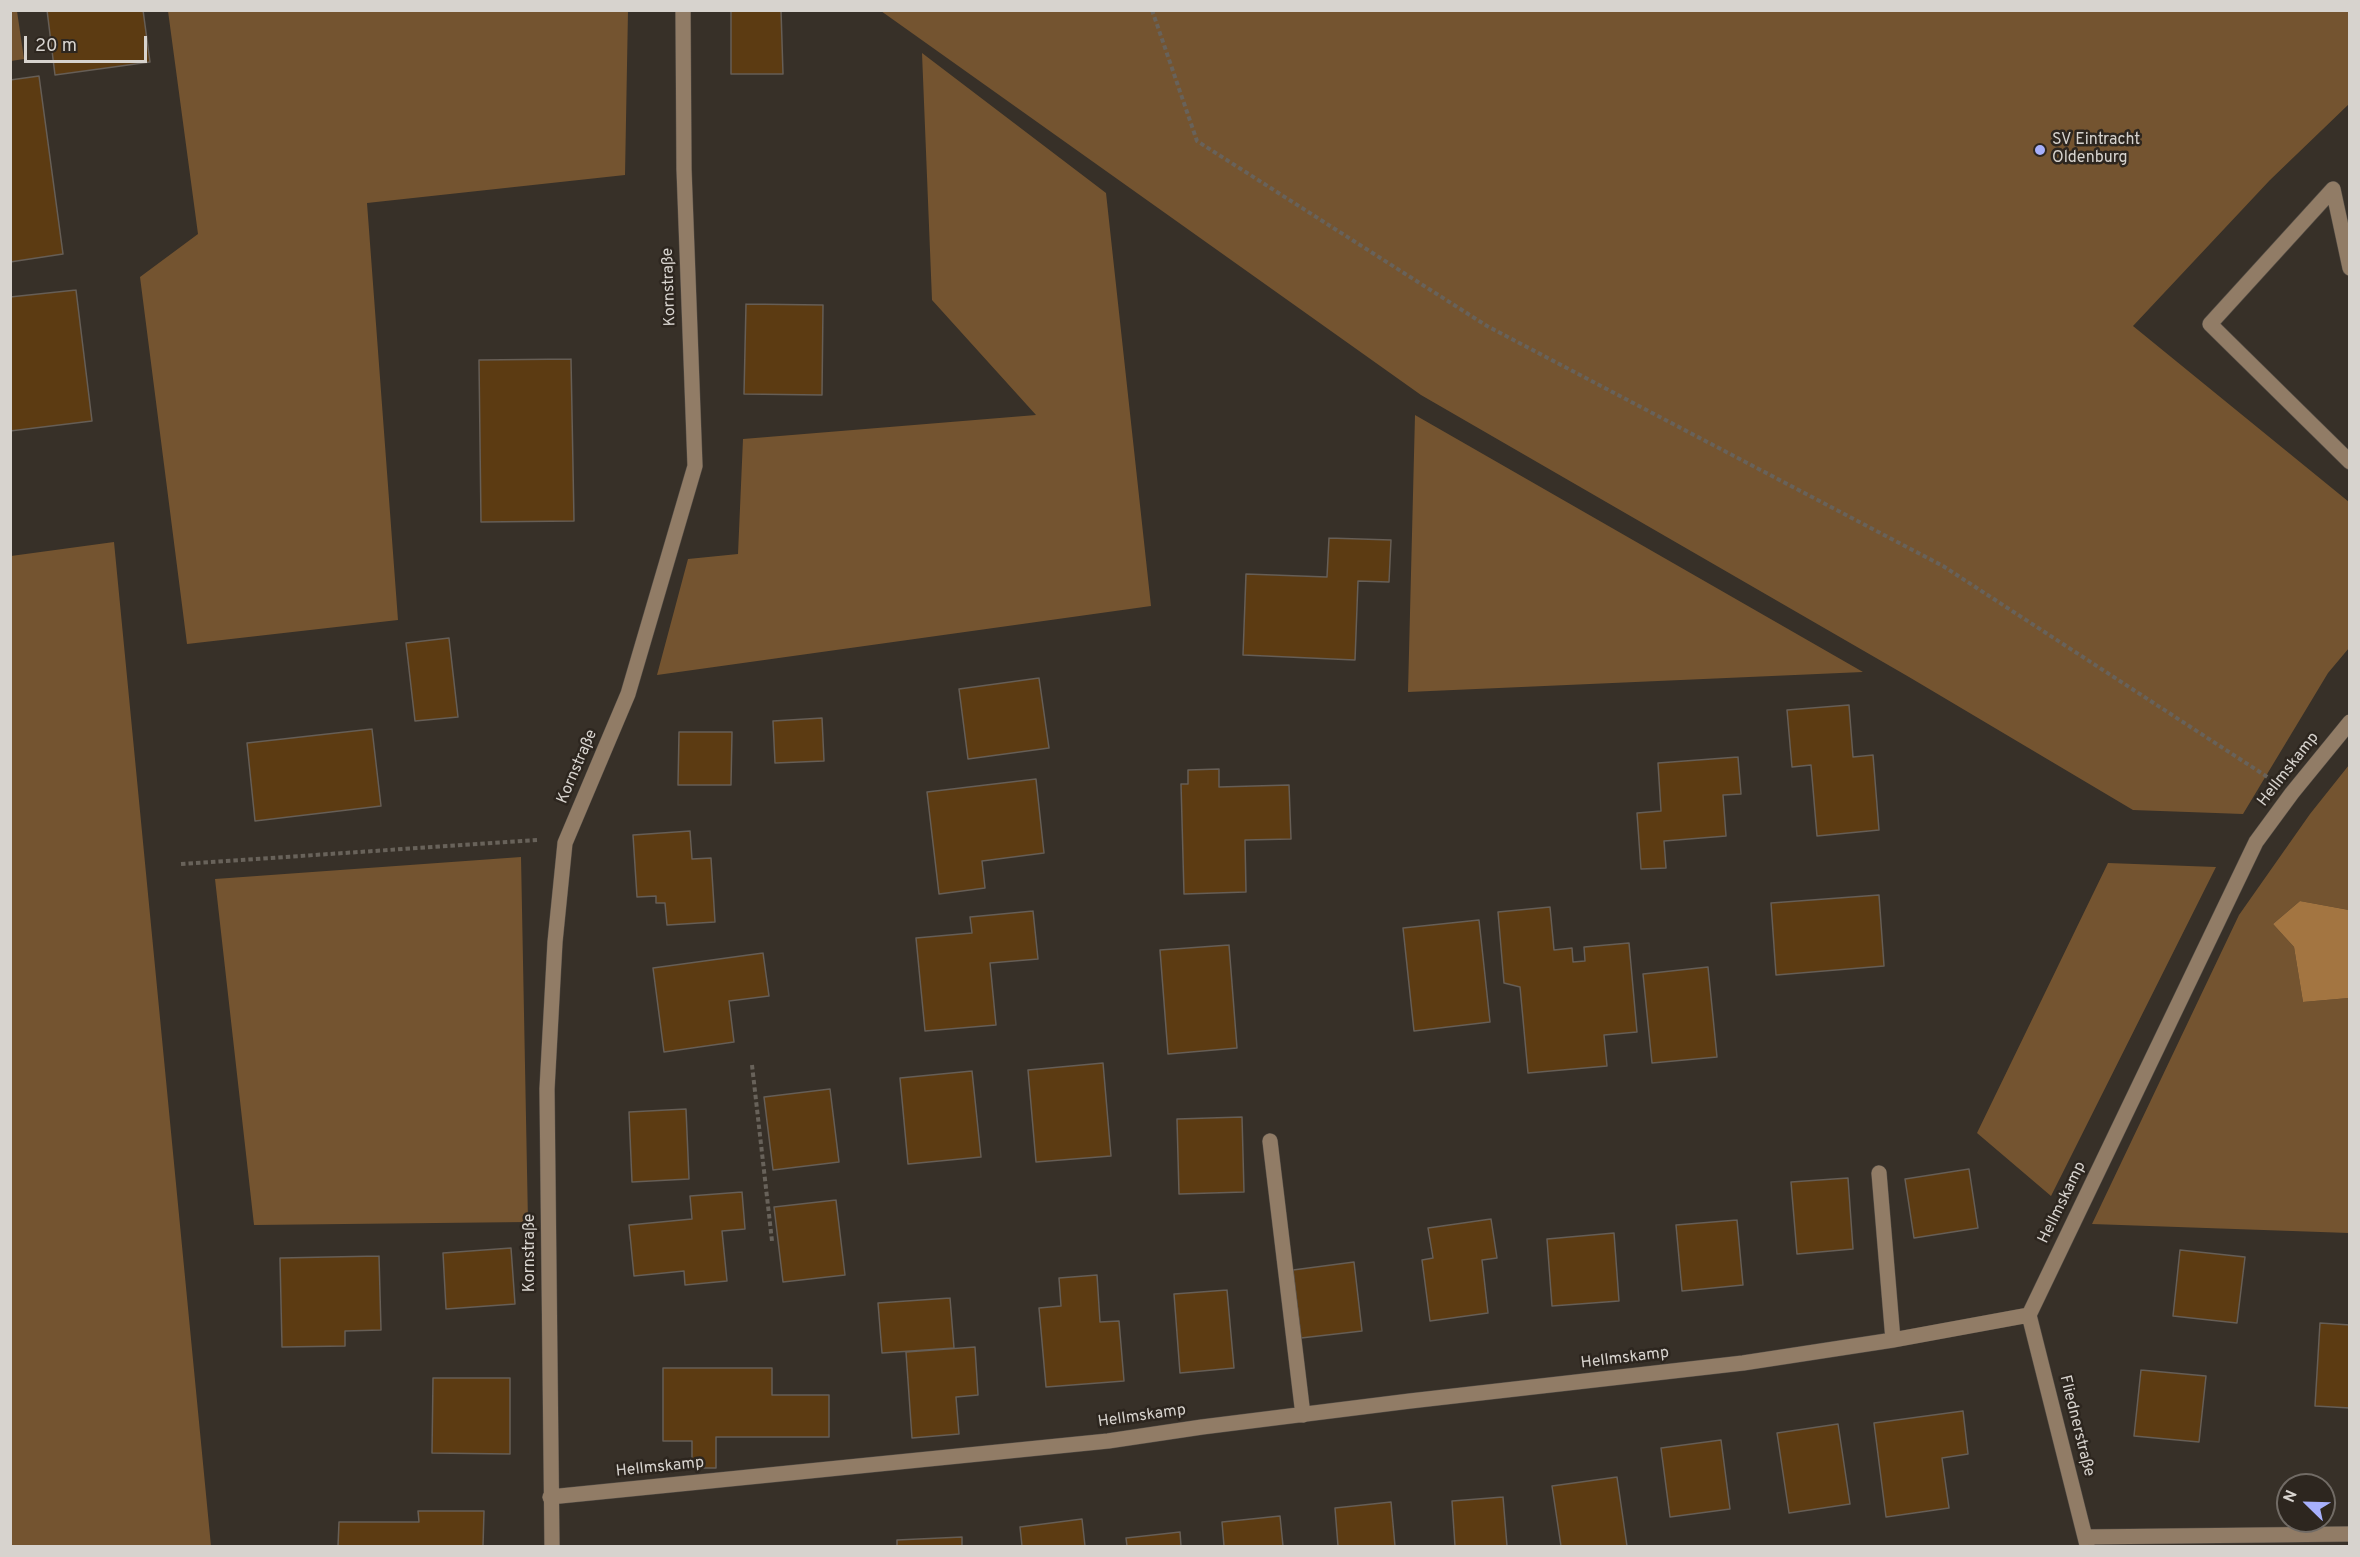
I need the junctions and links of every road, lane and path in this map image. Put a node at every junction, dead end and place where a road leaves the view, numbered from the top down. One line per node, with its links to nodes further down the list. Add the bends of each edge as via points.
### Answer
1 (682, 10): 7 (street, Kornstraße, via 695,466 628,694)
2 (1152, 10): 6 (path, via 1197,141 1487,326 1943,566)
3 (2349, 268): 4 (street, via 2333,189 2210,324)
4 (2349, 462)
5 (2349, 722): 6 (street, Hellmskamp)
6 (2292, 793): 13 (street, Hellmskamp, via 2256,842)
7 (565, 843): 8 (path, via 539,840); 16 (street, Kornstraße, via 547,1089)
8 (181, 864)
9 (752, 1065): 12 (path)
10 (1270, 1141): 15 (street)
11 (1879, 1173): 14 (street)
12 (772, 1241)
13 (2029, 1315): 14 (street, Hellmskamp); 18 (street, Fliednerstraße)
14 (1893, 1340): 15 (street, Hellmskamp, via 1659,1373)
15 (1303, 1415): 16 (street, Hellmskamp, via 1108,1441)
16 (550, 1497): 19 (street, Kornstraße)
17 (2349, 1534): 18 (street)
18 (2086, 1542)
19 (552, 1546)

